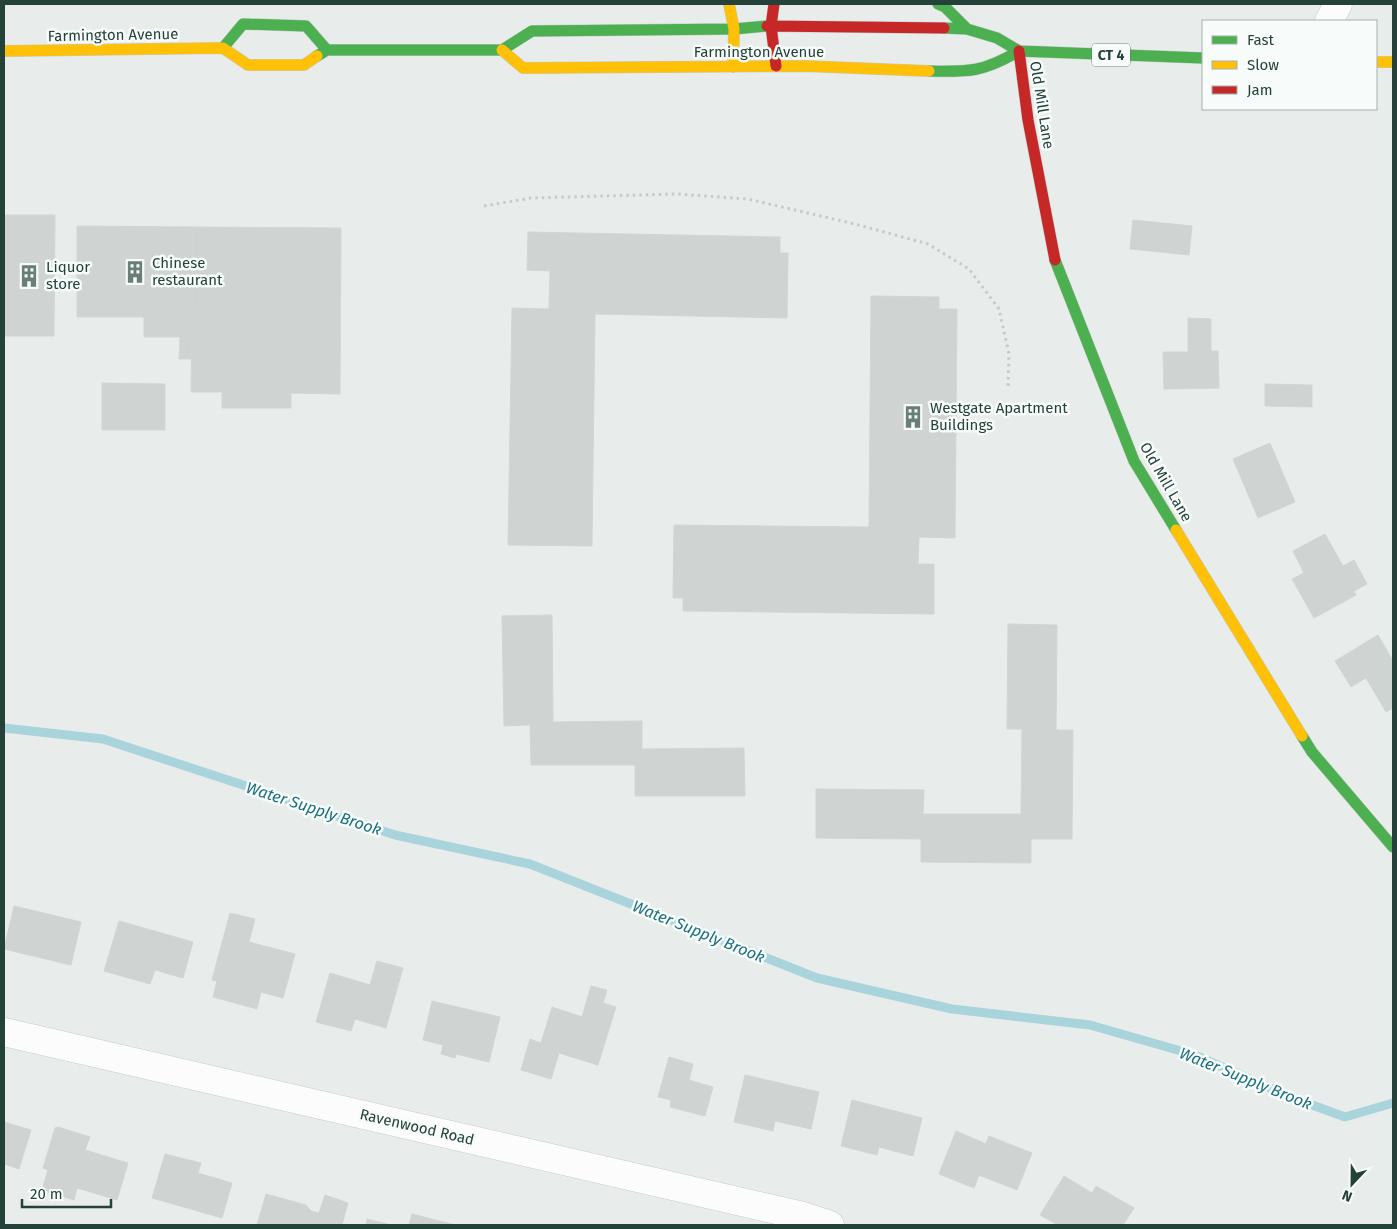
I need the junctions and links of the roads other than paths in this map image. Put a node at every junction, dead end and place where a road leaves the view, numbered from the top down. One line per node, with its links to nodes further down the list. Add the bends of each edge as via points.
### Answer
1 (729, 4): 7 (main road)
2 (774, 4): 6 (main road)
3 (938, 4): 8 (main road)
4 (1338, 4): 5 (street)
5 (1330, 20)
6 (771, 26): 7 (main road, Farmington Avenue); 8 (main road, Farmington Avenue); 17 (main road)
7 (734, 29): 11 (main road, Farmington Avenue, via 532,31); 18 (main road)
8 (967, 29): 13 (main road, Farmington Avenue, via 998,38)
9 (223, 48): 10 (main road, via 248,65 304,65); 10 (main road, via 243,24 306,26); 12 (main road, Farmington Avenue)
10 (327, 50): 11 (main road)
11 (502, 50): 18 (main road, Farmington Avenue, via 523,68)
12 (4, 51)
13 (1019, 51): 14 (main road, Farmington Avenue / CT 4); 17 (main road, Farmington Avenue, via 993,66 960,72); 19 (main road, Old Mill Lane, via 1028,120 1056,265 1134,461 1312,752)
14 (1202, 58)
15 (1377, 62): 16 (main road)
16 (1393, 62)
17 (776, 66): 18 (main road, Farmington Avenue)
18 (733, 67)
19 (1393, 847)
20 (4, 1032): 21 (street, Ravenwood Road, via 804,1216)
21 (830, 1225)

